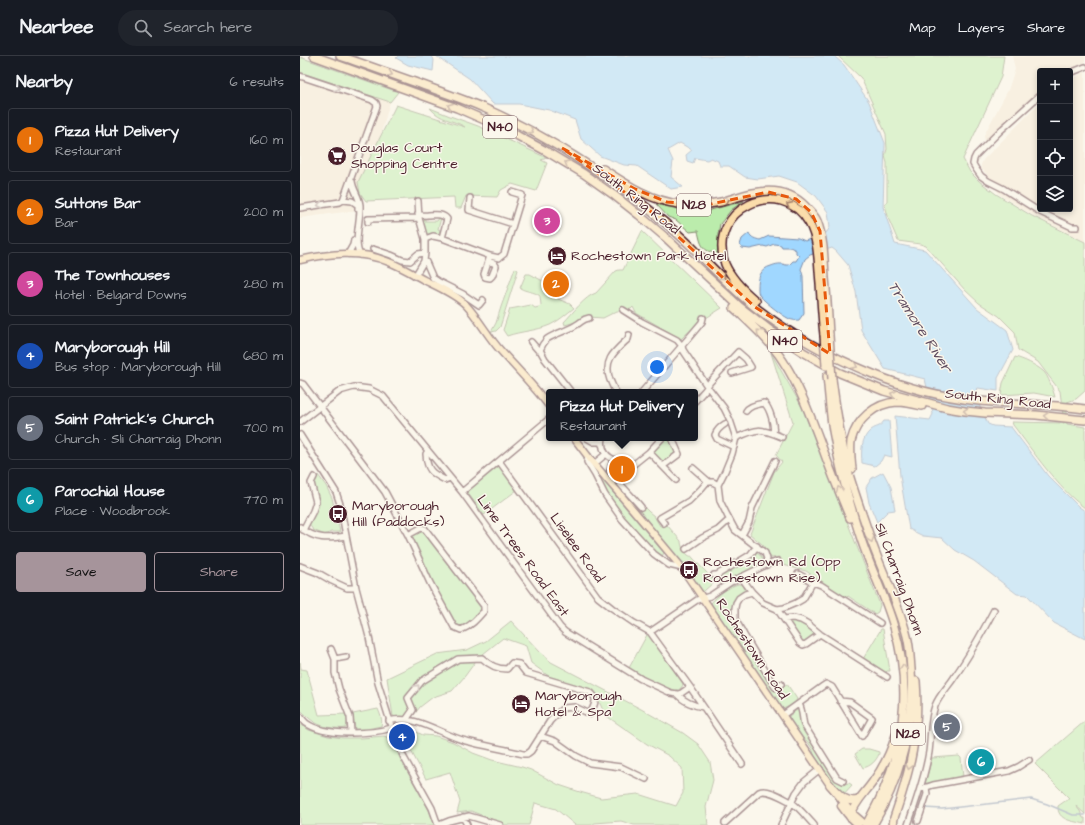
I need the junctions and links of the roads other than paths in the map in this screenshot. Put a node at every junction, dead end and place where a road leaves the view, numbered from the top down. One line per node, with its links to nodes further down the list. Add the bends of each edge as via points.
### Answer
1 (314, 56): 19 (highway, South Ring Road / N40, one-way to 1, via 584,174 518,136 457,108)
2 (340, 56): 7 (highway, South Ring Road / N40, one-way to 7, via 484,108)
3 (1085, 67): 4 (street)
4 (1073, 72)
5 (300, 76): 8 (street, one-way to 8, via 372,100 376,104)
6 (1037, 98): 17 (street, via 985,146 973,164 988,181 1040,212 1072,228)
7 (562, 148): 18 (highway, N28, one-way to 18, via 635,189 673,203 706,205 754,193 786,194 796,198 811,212 816,220); 34 (highway, South Ring Road / N40, one-way to 34, via 647,208 755,307)
8 (352, 178): 11 (street); 25 (street, via 360,203 356,245)
9 (512, 192): 16 (street, via 522,195)
10 (470, 198): 16 (street, via 469,210)
11 (342, 201): 13 (street, one-way to 13); 24 (street, via 358,206 357,227)
12 (418, 201): 14 (street)
13 (300, 208)
14 (418, 216): 15 (street, via 368,219); 20 (street, via 444,216 447,219); 21 (street)
15 (368, 222)
16 (513, 224): 20 (street, via 504,254 499,258 489,259)
17 (1078, 227)
18 (817, 232): 34 (highway, N28, one-way to 34, via 794,208 781,201 766,200 756,201 738,211 725,229 723,238 723,256 731,275 752,298); 39 (highway, N28, bridge, via 821,254)
19 (665, 237): 48 (highway, South Ring Road / N40, one-way to 19, via 840,373 771,332 740,307); 90 (highway, N28, one-way to 19, via 801,392 782,360 759,332 711,287)
20 (442, 238): 21 (street, via 433,236)
21 (425, 239): 23 (street)
22 (373, 249): 23 (street, via 410,261 418,254)
23 (425, 253): 27 (street)
24 (348, 254): 25 (main road); 26 (main road, via 331,254)
25 (360, 255): 28 (main road, via 381,259)
26 (300, 260)
27 (424, 261): 28 (street); 29 (street, via 433,278 479,306)
28 (415, 276): 46 (main road, via 455,297 466,306 500,350)
29 (482, 300)
30 (623, 310): 36 (street, via 677,340)
31 (590, 318): 37 (street, via 549,338)
32 (703, 318): 36 (street)
33 (629, 335): 43 (street, via 612,354 607,365)
34 (796, 335): 49 (highway, South Ring Road / N40, one-way to 49, via 874,375 924,391 979,400)
35 (531, 342): 37 (street)
36 (682, 346): 41 (street); 44 (street)
37 (540, 350): 42 (street)
38 (732, 374): 41 (street, via 752,367 738,352)
39 (829, 377): 82 (highway, N28); 90 (highway, N28, via 831,418 838,455)
40 (300, 383): 47 (street)
41 (707, 386): 45 (street); 58 (street, via 724,408)
42 (569, 389)
43 (614, 389)
44 (645, 389)
45 (698, 397)
46 (546, 402)
47 (321, 406): 52 (street, Lime Trees Road East); 66 (street, Lime Trees Road East, via 340,391 354,387 369,389 383,396); 87 (street, via 385,492)
48 (931, 406): 51 (highway, South Ring Road, one-way to 48, via 985,413); 82 (highway, via 897,402 872,410 862,418 851,441 850,456)
49 (1085, 409)
50 (746, 411): 55 (street, via 760,404 767,405 774,425)
51 (1085, 420)
52 (300, 422)
53 (546, 422): 72 (street)
54 (725, 424): 65 (street, via 715,435 717,439)
55 (773, 434): 57 (street); 58 (street, via 757,430)
56 (300, 435): 89 (street, via 336,492)
57 (782, 437)
58 (736, 438): 65 (street)
59 (576, 441): 69 (main road, Rochestown Road)
60 (592, 441): 64 (street, via 601,442)
61 (603, 441): 64 (street)
62 (659, 441): 67 (street)
63 (674, 441): 74 (street, via 680,454)
64 (602, 445): 68 (street)
65 (734, 447): 80 (street)
66 (428, 452): 77 (street, Lime Trees Road East); 77 (street, via 426,460 433,474 445,480)
67 (649, 452): 70 (street, via 634,464); 74 (street)
68 (606, 454): 70 (street); 73 (street)
69 (588, 456): 73 (main road, Rochestown Road); 96 (street, via 587,462 594,475 622,519 654,554 669,564)
70 (613, 460): 83 (street, via 610,471)
71 (775, 461): 88 (street)
72 (499, 462): 81 (street); 108 (street, Liselee Road, via 598,597)
73 (594, 464): 96 (main road, Rochestown Road)
74 (663, 466): 78 (street)
75 (693, 468): 79 (street)
76 (314, 477): 86 (street, via 311,483 316,502)
77 (450, 478): 81 (street, Lime Trees Road East)
78 (676, 480)
79 (709, 482): 80 (street); 85 (street, via 689,501 660,518)
80 (718, 485): 84 (street, via 720,501)
81 (463, 493): 117 (street, Lime Trees Road East, via 565,632 641,679)
82 (858, 503): 110 (highway, Sli Charraig Dhonn / N28, one-way to 110, via 904,624)
83 (641, 507)
84 (730, 520): 88 (street, via 735,530); 92 (street)
85 (664, 523)
86 (301, 529): 89 (street, via 322,538)
87 (408, 535): 87 (street, via 454,627 461,630 467,628 484,611 484,606 426,529 421,528)
88 (742, 535): 91 (street)
89 (346, 536): 101 (street)
90 (860, 537): 121 (highway, Sli Charraig Dhonn / N28, one-way to 90, via 902,660 894,627)
91 (757, 546): 95 (street, via 765,553 767,560); 98 (street, via 750,555)
92 (686, 549)
93 (778, 561): 95 (street)
94 (300, 566): 101 (street, via 347,588)
95 (764, 566): 99 (street)
96 (682, 568): 103 (main road, Rochestown Road)
97 (798, 574): 100 (street)
98 (714, 575)
99 (741, 577): 102 (street); 103 (street)
100 (813, 582): 104 (street, via 803,599); 107 (street)
101 (356, 588): 125 (street)
102 (752, 592): 104 (street, via 763,603); 115 (street, via 739,598 735,618 775,687)
103 (703, 598): 108 (street); 122 (main road, Rochestown Road)
104 (777, 609): 106 (street)
105 (994, 610): 135 (street, via 974,647 934,708)
106 (784, 619): 109 (street, via 801,620); 109 (street, via 803,645)
107 (880, 623)
108 (650, 632): 116 (street)
109 (820, 634): 114 (street)
110 (909, 646): 139 (highway, Sli Charraig Dhonn / N28, via 912,683 908,732 902,759 892,785); 151 (highway, one-way to 151, via 916,683 915,740 910,769)
111 (331, 649): 113 (street)
112 (346, 657): 113 (street)
113 (335, 659): 127 (street, via 335,673 350,717)
114 (887, 678)
115 (781, 684)
116 (690, 687): 117 (street); 120 (street)
117 (677, 694): 120 (street, Lime Trees Road East, via 696,706)
118 (840, 701): 118 (street, via 851,718 862,736 872,718 850,702); 119 (street, via 832,687 826,684)
119 (799, 704): 122 (street); 133 (street, via 804,725 837,778)
120 (703, 706): 130 (street)
121 (904, 706): 136 (highway, via 894,742 885,762); 139 (highway, Sli Charraig Dhonn / N28, via 894,762)
122 (782, 715): 131 (main road, Rochestown Road)
123 (300, 716): 127 (street, via 314,727)
124 (406, 720): 125 (street); 128 (street, via 464,741 523,754 531,751); 128 (street, one-way to 128, via 413,710 408,698 422,681 458,659 482,658 501,669 507,669 512,663 519,664 526,673 593,694 595,702 590,714 574,707 563,708)
125 (389, 721): 126 (street)
126 (392, 728): 127 (street); 143 (street, via 403,756)
127 (351, 733)
128 (540, 736): 132 (street, via 555,741 590,763 621,767)
129 (1029, 760): 135 (street, via 1009,771)
130 (742, 764)
131 (820, 769): 134 (main road, Rochestown Road); 137 (street, via 804,782)
132 (646, 779)
133 (843, 781)
134 (830, 786): 136 (highway, via 849,802); 138 (main road, Rochestown Road, via 837,800)
135 (924, 788): 141 (street, via 927,794); 152 (street)
136 (858, 800): 138 (highway)
137 (791, 802): 142 (street, via 763,790); 146 (street); 147 (street)
138 (851, 815): 148 (main road, Rochestown Road); 149 (main road, Rochestown Road)
139 (875, 816): 149 (highway, Sli Charraig Dhonn / N28); 150 (highway, Sli Charraig Dhonn / N28)
140 (463, 817): 143 (street); 144 (street); 145 (street, via 469,816)
141 (918, 821)
142 (725, 823)
143 (439, 825)
144 (467, 825)
145 (500, 825)
146 (781, 825)
147 (814, 825)
148 (858, 825)
149 (866, 825)
150 (873, 825)
151 (893, 825)
152 (908, 825)

